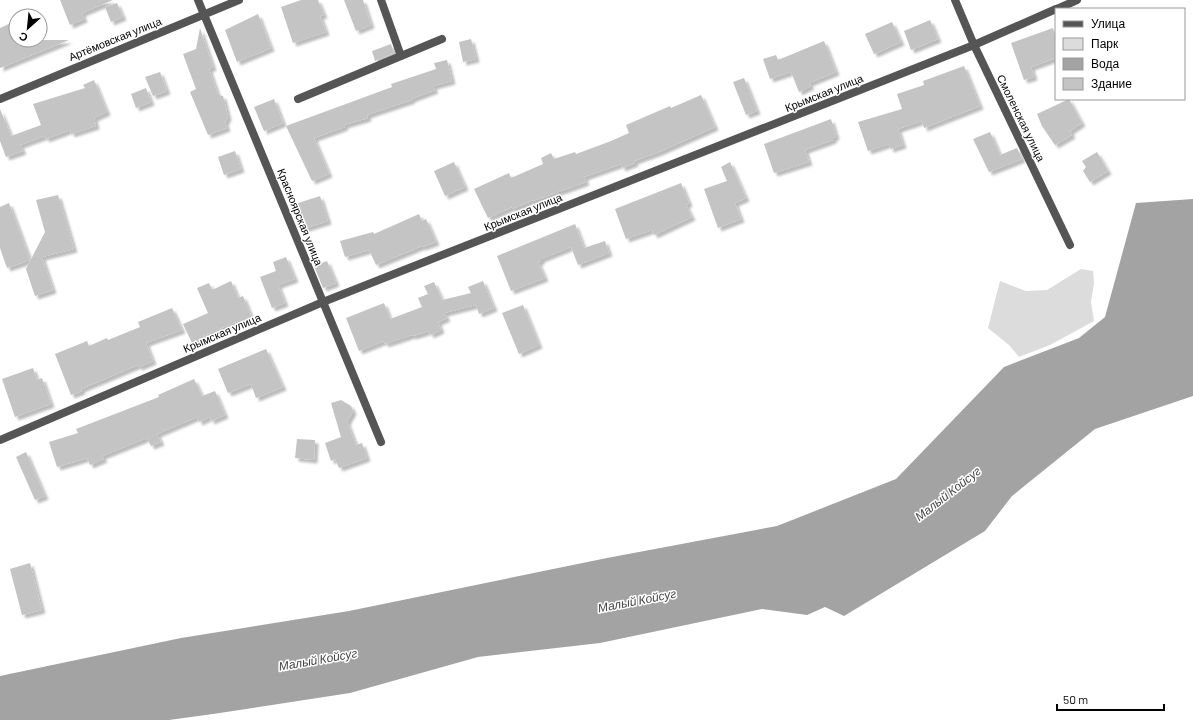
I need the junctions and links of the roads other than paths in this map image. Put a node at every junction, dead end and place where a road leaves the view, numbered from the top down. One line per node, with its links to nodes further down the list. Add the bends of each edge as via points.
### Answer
1 (198, 0): 8 (street, Красноярская улица)
2 (239, 0): 8 (street, Артёмовская улица)
3 (381, 0): 11 (street)
4 (956, 0): 10 (street, Смоленская улица)
5 (1077, 0): 6 (street, Крымская улица)
6 (1058, 8)
7 (1055, 9): 10 (street, Крымская улица)
8 (204, 15): 12 (street, Артёмовская улица); 15 (street, Красноярская улица)
9 (442, 38): 11 (street)
10 (974, 46): 14 (street, Смоленская улица); 15 (street, Крымская улица)
11 (401, 56): 13 (street)
12 (0, 99)
13 (298, 99)
14 (1070, 245)
15 (323, 302): 16 (street, Крымская улица); 17 (street, Красноярская улица)
16 (0, 440)
17 (381, 442)

